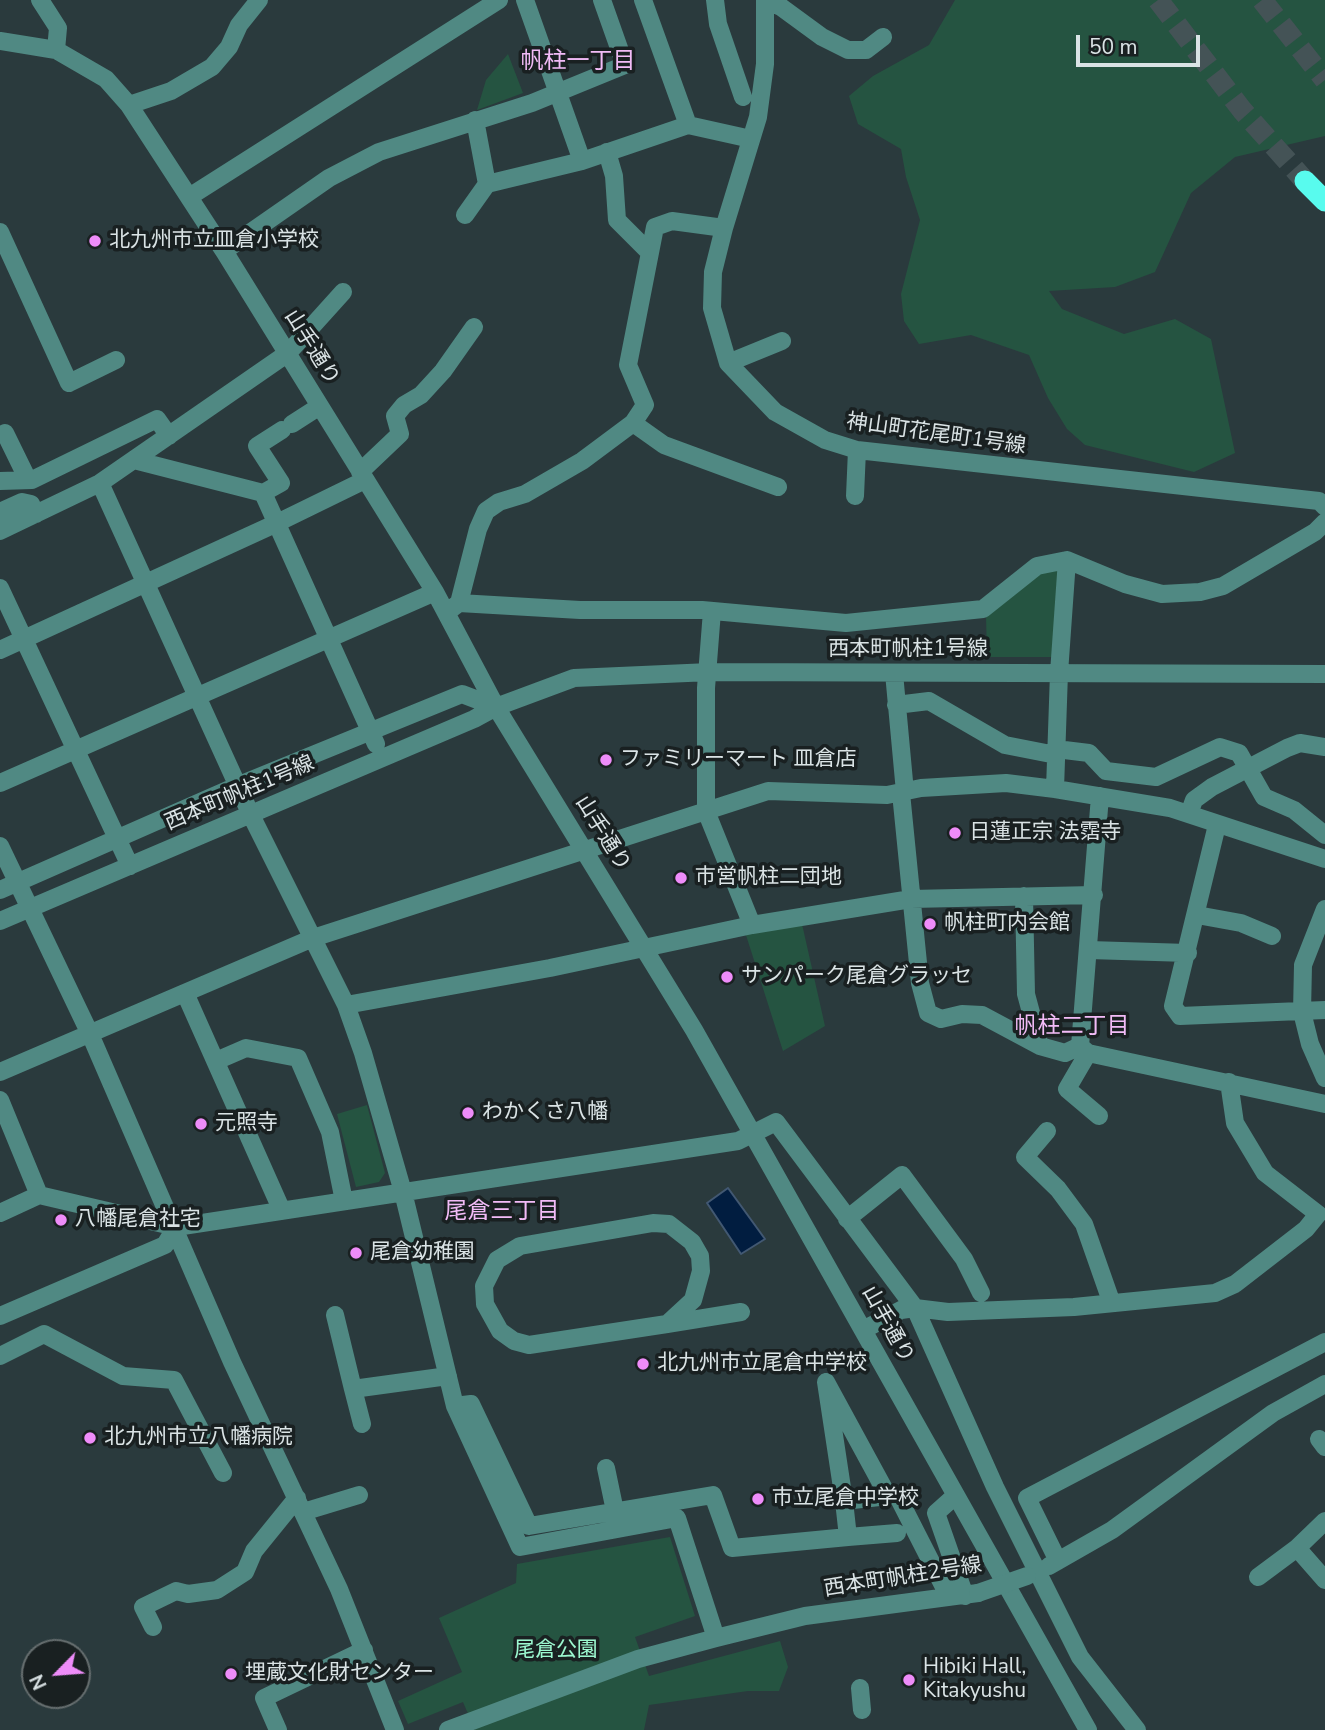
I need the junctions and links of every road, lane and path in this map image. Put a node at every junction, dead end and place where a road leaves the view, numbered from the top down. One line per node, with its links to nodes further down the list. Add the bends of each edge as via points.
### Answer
1 (40, 0): 11 (street, via 58,28)
2 (259, 0): 14 (street, via 212,67 170,91)
3 (499, 0): 22 (street)
4 (524, 0): 12 (street)
5 (602, 0): 12 (street, via 625,65)
6 (643, 0): 16 (street)
7 (715, 0): 13 (street)
8 (765, 0): 9 (street, via 848,50 866,50); 17 (street, 神山町花尾町1号線, via 765,64)
9 (883, 37)
10 (0, 41): 11 (street, 山手通り)
11 (56, 50): 14 (street, 山手通り, via 106,79)
12 (559, 92): 15 (street); 19 (street)
13 (743, 97)
14 (129, 105): 22 (street, 山手通り)
15 (475, 120): 21 (street); 27 (street, via 379,152 330,178)
16 (688, 125): 17 (street); 18 (street)
17 (751, 139): 25 (street, 神山町花尾町1号線)
18 (607, 152): 19 (street); 28 (street, via 617,220)
19 (582, 160): 21 (street)
20 (1305, 181): 23 (highway)
21 (487, 184): 24 (street)
22 (189, 197): 27 (street, 山手通り)
23 (1325, 201)
24 (465, 215)
25 (724, 228): 28 (street, via 672,221 655,227); 34 (street, 神山町花尾町1号線, via 713,272 712,308)
26 (0, 232): 33 (street, via 69,383)
27 (224, 251): 32 (street, 山手通り)
28 (650, 253): 36 (street, via 628,365 645,405)
29 (344, 292): 32 (street)
30 (474, 327): 41 (street, via 443,371 396,415 400,434)
31 (782, 341): 34 (street)
32 (288, 353): 35 (street, 山手通り); 38 (street)
33 (116, 360)
34 (728, 363): 39 (street, 神山町花尾町1号線, via 775,412 824,440)
35 (320, 406): 41 (street, 山手通り); 46 (street, via 257,446 281,483)
36 (632, 423): 45 (street, via 664,445); 58 (street, via 582,461 486,511)
37 (5, 433): 42 (street)
38 (169, 436): 40 (street); 42 (street, via 157,419)
39 (857, 450): 47 (street); 48 (street, 神山町花尾町1号線, via 1319,501)
40 (134, 460): 44 (street); 46 (street)
41 (362, 476): 52 (street); 57 (street, 山手通り)
42 (28, 480): 43 (street)
43 (0, 481)
44 (100, 483): 50 (street); 55 (street)
45 (778, 487)
46 (263, 493): 52 (street)
47 (855, 496)
48 (1325, 507)
49 (0, 512): 50 (street, via 22,502 31,505)
50 (36, 514): 53 (street)
51 (1325, 522): 54 (street, via 1223,586 1200,592 1162,594)
52 (277, 523): 55 (street); 60 (street)
53 (0, 531)
54 (1067, 560): 59 (street, via 1037,566 982,609 846,623); 65 (street)
55 (147, 582): 61 (street); 67 (street)
56 (0, 588): 61 (street)
57 (435, 592): 58 (street, 山手通り); 60 (street)
58 (453, 608): 59 (street); 69 (street, 山手通り)
59 (712, 611): 63 (street)
60 (329, 638): 67 (street); 70 (street)
61 (23, 639): 62 (street); 72 (street)
62 (0, 650)
63 (710, 672): 64 (street, 西本町帆柱1号線); 69 (street, 西本町帆柱1号線, via 574,678); 81 (street, via 706,688)
64 (894, 673): 65 (street, 西本町帆柱1号線); 68 (street)
65 (1059, 673): 66 (street, 西本町帆柱1号線); 73 (street)
66 (1325, 674)
67 (198, 695): 72 (street); 77 (street)
68 (896, 705): 73 (street, via 929,701 1004,745); 79 (street)
69 (496, 707): 70 (street, 西本町帆柱1号線, via 462,694); 74 (street, 西本町帆柱1号線); 88 (street, 山手通り)
70 (371, 733): 74 (street); 77 (street, 西本町帆柱1号線)
71 (1325, 747): 75 (street, via 1300,743)
72 (74, 749): 76 (street); 86 (street)
73 (1056, 752): 75 (street, via 1089,753 1106,771 1156,777 1220,747 1239,753); 78 (street)
74 (382, 757): 83 (street, 西本町帆柱1号線)
75 (1249, 770): 82 (street, via 1194,800); 85 (street, via 1264,797 1294,810)
76 (0, 783)
77 (239, 785): 83 (street); 86 (street, 西本町帆柱1号線)
78 (1055, 789): 79 (street, via 1006,783); 80 (street)
79 (903, 793): 81 (street, via 768,791); 94 (street)
80 (1100, 796): 82 (street); 92 (street)
81 (706, 811): 88 (street); 99 (street)
82 (1189, 814): 84 (street)
83 (251, 815): 90 (street, 西本町帆柱1号線); 101 (street)
84 (1217, 825): 89 (street); 97 (street)
85 (1325, 835)
86 (116, 840): 90 (street); 91 (street, 西本町帆柱1号線)
87 (0, 846): 91 (street)
88 (584, 849): 101 (street); 102 (street, 山手通り)
89 (1325, 859)
90 (130, 866): 95 (street, 西本町帆柱1号線)
91 (8, 886): 95 (street)
92 (1094, 895): 93 (street); 103 (street)
93 (1024, 896): 94 (street); 110 (street, via 1027,993)
94 (911, 899): 99 (street); 110 (street, via 928,1013 941,1019 982,1015)
95 (30, 908): 98 (street, 西本町帆柱1号線); 109 (street)
96 (1325, 909): 108 (street, via 1303,965)
97 (1197, 915): 100 (street, via 1241,923); 104 (street)
98 (0, 921)
99 (752, 925): 102 (street)
100 (1272, 936)
101 (313, 938): 105 (street); 106 (street)
102 (645, 947): 106 (street); 120 (street, 山手通り)
103 (1089, 950): 104 (street); 111 (street)
104 (1188, 953): 108 (street, via 1172,1006 1180,1016)
105 (185, 993): 109 (street); 112 (street)
106 (346, 1005): 121 (street)
107 (1325, 1010): 108 (street)
108 (1302, 1012): 114 (street)
109 (90, 1034): 113 (street); 127 (street)
110 (1040, 1046): 111 (street, via 1065,1053)
111 (1084, 1050): 115 (street); 118 (street, via 1067,1089)
112 (216, 1061): 123 (street, via 246,1048 298,1058 330,1132); 124 (street)
113 (0, 1072)
114 (1325, 1078)
115 (1229, 1082): 117 (street); 129 (street, via 1235,1123 1265,1173 1318,1214 1306,1229 1235,1284 1215,1293)
116 (0, 1100): 122 (street)
117 (1325, 1104)
118 (1099, 1116)
119 (1047, 1131): 129 (street, via 1024,1157 1058,1189 1084,1224)
120 (754, 1133): 121 (street, via 738,1141); 126 (street, via 776,1122); 135 (street, 山手通り)
121 (403, 1192): 123 (street); 138 (street)
122 (39, 1195): 125 (street); 127 (street)
123 (344, 1202): 124 (street)
124 (282, 1211): 127 (street)
125 (0, 1213)
126 (847, 1219): 128 (street, via 902,1175 964,1259); 130 (street)
127 (176, 1227): 133 (street, via 165,1245); 149 (street, via 232,1362)
128 (981, 1293)
129 (1111, 1301): 130 (street, via 948,1312)
130 (915, 1308): 135 (street, via 901,1310); 156 (street)
131 (741, 1312): 134 (street)
132 (335, 1315): 140 (street)
133 (0, 1316)
134 (667, 1324): 134 (street, via 529,1345 500,1331 485,1304 484,1286 497,1260 520,1245 669,1224 692,1242 701,1271 693,1300)
135 (863, 1330): 147 (street, 山手通り)
136 (1325, 1342): 155 (street, via 1027,1498)
137 (0, 1356): 144 (street, via 44,1334 123,1376 174,1380)
138 (448, 1376): 140 (street); 141 (street)
139 (1325, 1384): 155 (street, 西本町帆柱2号線, via 1273,1413 1124,1522)
140 (353, 1389): 142 (street)
141 (455, 1406): 150 (street, via 471,1405 530,1526); 161 (street, via 520,1547 677,1518)
142 (362, 1424)
143 (606, 1468): 150 (street)
144 (223, 1473)
145 (359, 1495): 149 (street)
146 (888, 1496): 148 (street); 148 (street, via 826,1382); 159 (street, via 897,1495)
147 (955, 1496): 159 (street, via 936,1513); 168 (street, 山手通り)
148 (844, 1501): 153 (street)
149 (300, 1505): 160 (street, via 254,1551 245,1572 217,1590 176,1591 143,1607); 162 (street)
150 (615, 1511): 153 (street, via 713,1495 732,1548)
151 (1325, 1521): 154 (street)
152 (897, 1533): 153 (street)
153 (848, 1537)
154 (1297, 1548): 157 (street); 158 (street)
155 (1058, 1561): 156 (street, 西本町帆柱2号線)
156 (1033, 1573): 159 (street, 西本町帆柱2号線, bridge); 169 (street, via 1080,1657)
157 (1258, 1577)
158 (1325, 1580)
159 (964, 1595): 161 (street, 西本町帆柱2号線, via 805,1616)
160 (153, 1627)
161 (716, 1638): 165 (street, 西本町帆柱2号線, via 638,1659)
162 (364, 1650): 166 (street, via 264,1698); 167 (street)
163 (860, 1688): 164 (street)
164 (862, 1710)
165 (459, 1728)
166 (278, 1730)
167 (395, 1730)
168 (1088, 1730)
169 (1137, 1730)

